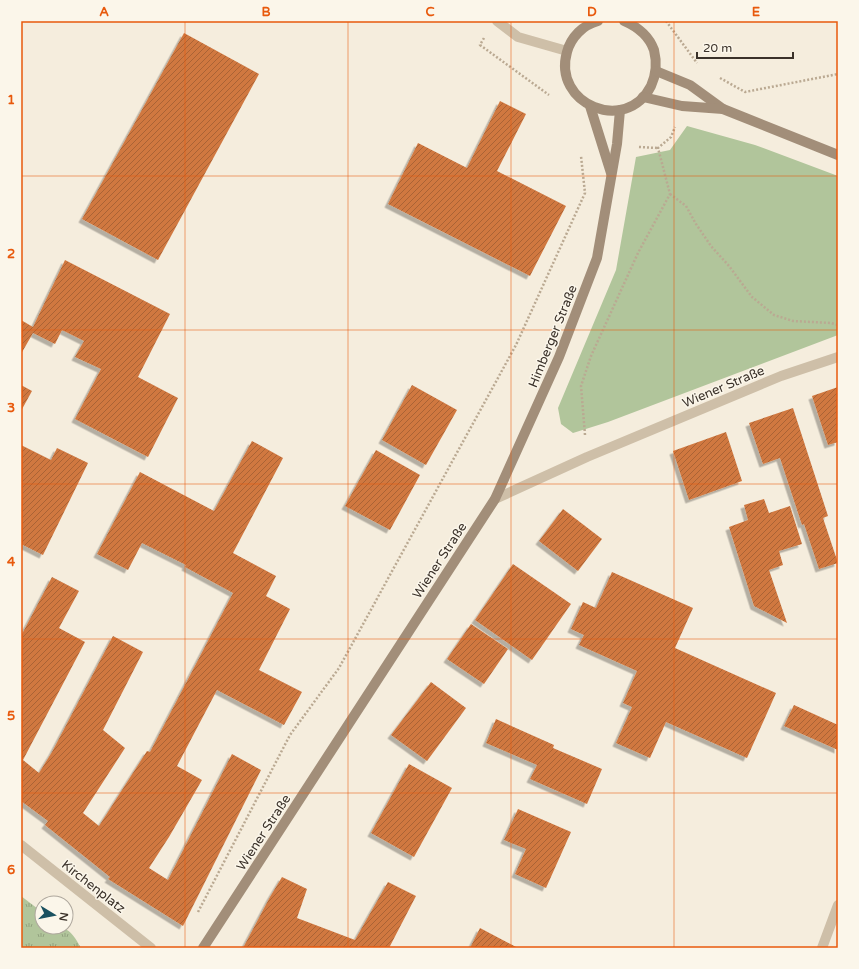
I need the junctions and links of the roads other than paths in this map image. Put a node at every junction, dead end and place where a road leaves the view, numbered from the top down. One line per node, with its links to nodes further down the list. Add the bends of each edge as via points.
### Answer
1 (497, 21): 4 (street, via 518,37)
2 (596, 21): 4 (main road, via 580,30)
3 (624, 21): 5 (main road, via 634,25 649,40 656,60)
4 (567, 51): 7 (main road, via 565,72 568,83 581,100)
5 (656, 71): 6 (main road, via 653,82); 8 (main road, via 690,85)
6 (643, 97): 8 (main road, via 682,106); 9 (main road)
7 (590, 106): 9 (main road, via 600,110); 11 (main road, Himberger Straße)
8 (723, 109): 10 (main road)
9 (620, 110): 11 (main road, Himberger Straße)
10 (838, 155)
11 (611, 176): 13 (main road, Himberger Straße, via 597,258 559,357)
12 (838, 357): 13 (street, Wiener Straße, via 781,376 587,457)
13 (495, 499): 17 (main road, Wiener Straße)
14 (21, 845): 16 (street, Kirchenplatz)
15 (838, 905): 18 (street)
16 (151, 948)
17 (203, 948)
18 (822, 948)

